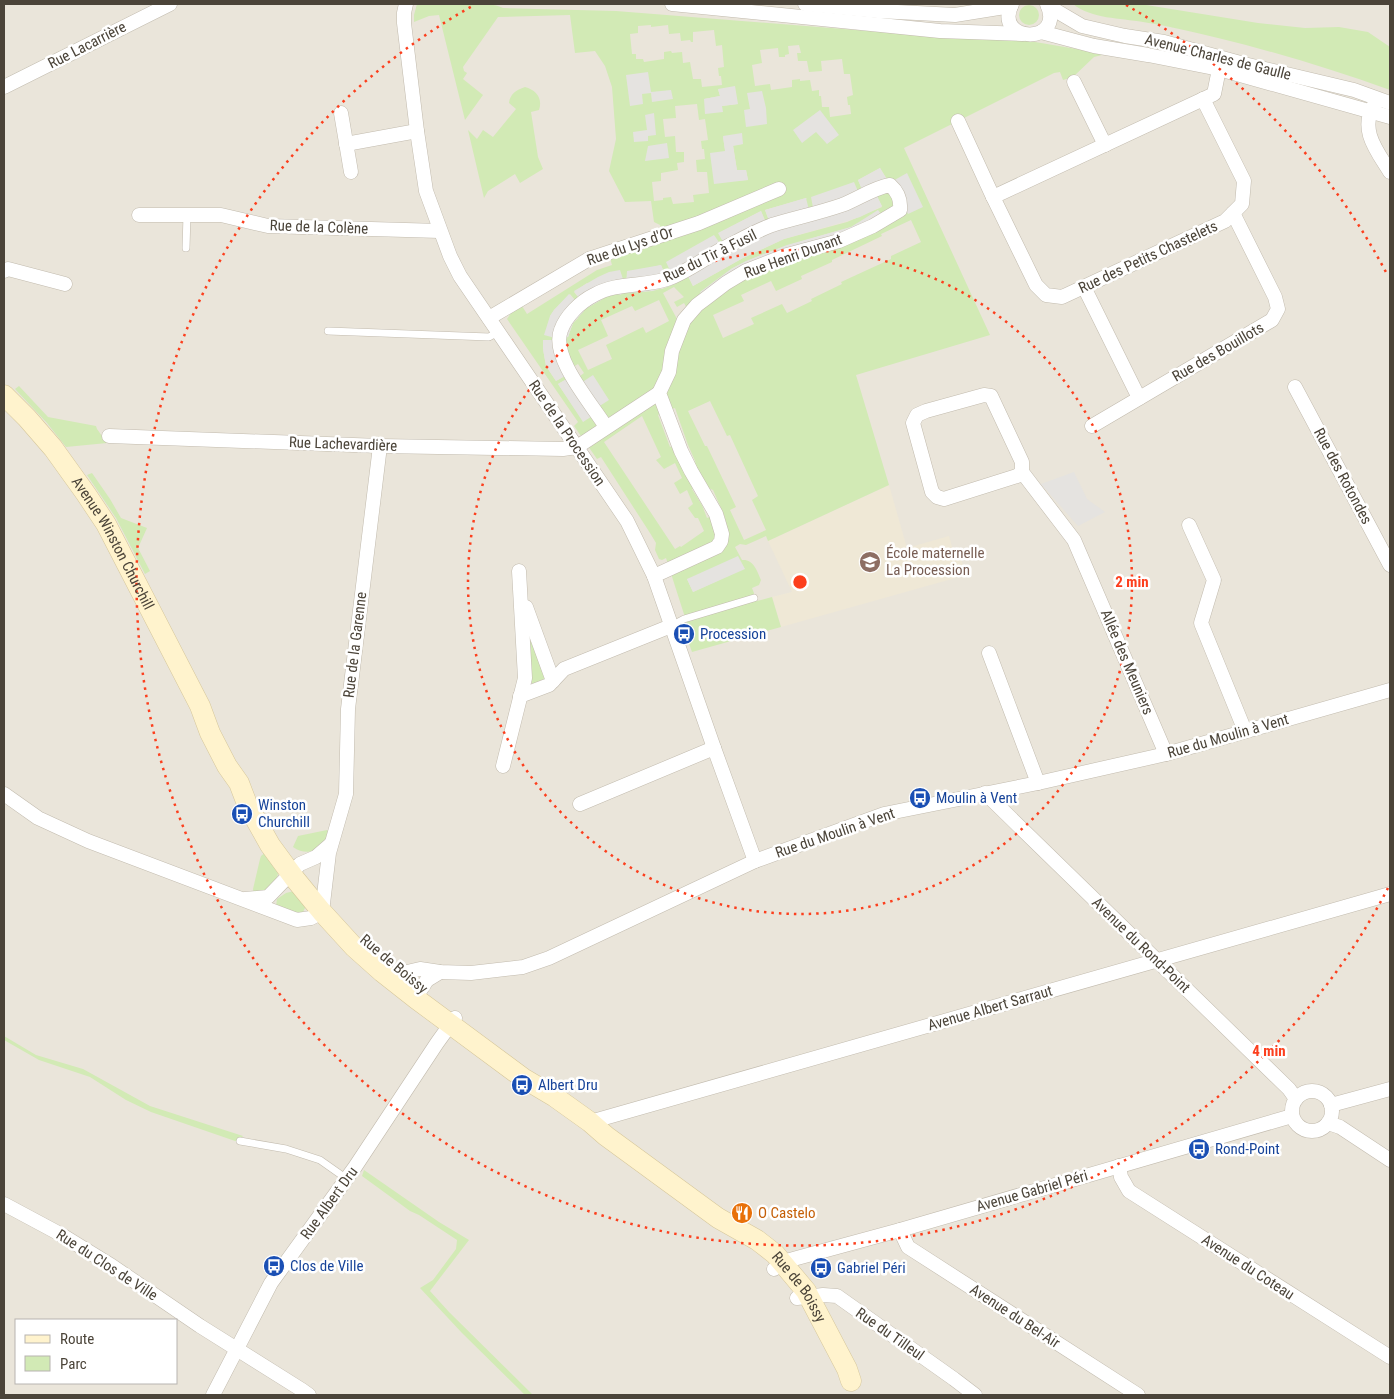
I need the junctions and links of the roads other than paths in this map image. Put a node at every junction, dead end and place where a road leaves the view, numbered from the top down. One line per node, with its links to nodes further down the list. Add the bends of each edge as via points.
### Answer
1 (170, 4): 11 (street, Rue Lacarrière)
2 (406, 4): 19 (street, Rue de la Procession, via 404,23)
3 (672, 4): 8 (street, via 940,31)
4 (805, 4): 5 (street, via 878,12 954,15)
5 (1011, 5): 8 (street, via 1012,25)
6 (1048, 5): 7 (street, via 1049,23); 13 (street, Avenue Charles de Gaulle, via 1082,26 1164,42 1354,90)
7 (1041, 32): 8 (street); 9 (street, Avenue Charles de Gaulle, via 1094,46)
8 (1022, 34)
9 (1219, 69): 12 (street, via 1214,94); 16 (street, Avenue Charles de Gaulle)
10 (1074, 82): 21 (street)
11 (4, 87)
12 (1203, 99): 21 (street); 27 (street, Rue des Petits Chastelets, via 1244,181 1242,204)
13 (1390, 103)
14 (1390, 109): 16 (street, Avenue Charles de Gaulle, via 1374,105)
15 (341, 113): 20 (street)
16 (1370, 115): 17 (street, Avenue Charles de Gaulle); 23 (street, via 1369,136)
17 (1390, 117)
18 (958, 120): 26 (street, Rue des Petits Chastelets)
19 (417, 131): 20 (street); 30 (street, Rue de la Procession, via 426,192)
20 (346, 144): 22 (street)
21 (1105, 145): 26 (street)
22 (351, 172)
23 (1390, 172)
24 (890, 185): 40 (street, Rue Henri Dunant, via 901,200 900,210 839,240 746,271 697,305 684,320 672,351 669,372); 43 (street, Rue du Tir à Fusil, via 842,205 771,226 667,279 614,287 582,302 561,330 559,347 568,370)
25 (779, 188): 35 (street, Rue du Lys d'Or, via 699,223 589,259)
26 (993, 197): 34 (street, Rue des Petits Chastelets, via 1036,285 1046,295 1062,297)
27 (1233, 213): 34 (street, Rue des Petits Chastelets, via 1225,221); 41 (street, Rue des Bouillots, via 1278,309 1272,320)
28 (139, 215): 29 (street, Rue de la Colène)
29 (187, 215): 30 (street, Rue de la Colène, via 221,215 268,226); 31 (lane)
30 (440, 231): 35 (street, Rue de la Procession, via 460,276)
31 (186, 248)
32 (4, 270): 33 (street)
33 (65, 284)
34 (1084, 287): 41 (street)
35 (489, 318): 37 (street, Rue de la Procession)
36 (328, 331): 37 (lane, via 489,336)
37 (498, 332): 46 (street, Rue de la Procession)
38 (1295, 387): 49 (street, Rue des Rotondes)
39 (4, 394): 69 (street, Avenue Winston Churchill, via 53,448 106,524 200,706 223,735)
40 (658, 394): 43 (street); 51 (street, via 681,451 716,514 722,534 717,547)
41 (1139, 398): 42 (street, Rue des Bouillots)
42 (1092, 426)
43 (606, 427): 46 (street)
44 (108, 436): 45 (street, Rue Lachevardière)
45 (380, 446): 46 (street, Rue Lachevardière); 67 (street, Rue de la Garenne, via 348,709 346,794)
46 (577, 448): 51 (street, Rue de la Procession, via 627,521)
47 (1022, 472): 47 (street, Allée des Meuniers, via 1022,462 992,396 984,395 916,415 913,423 932,492 937,497 944,499); 61 (street, Allée des Meuniers, via 1074,540)
48 (1188, 525): 59 (street, via 1214,580 1201,623)
49 (1390, 565)
50 (519, 571): 52 (street)
51 (654, 576): 54 (street, Rue de la Procession)
52 (520, 592): 56 (street); 58 (street, via 525,678)
53 (754, 598): 54 (lane)
54 (671, 626): 56 (street, via 564,669); 60 (street, Rue de la Procession)
55 (989, 653): 63 (street)
56 (553, 681): 58 (street)
57 (1390, 690): 59 (street, Rue du Moulin à Vent)
58 (520, 696): 62 (street)
59 (1244, 731): 61 (street, Rue du Moulin à Vent)
60 (714, 748): 66 (street); 68 (street, Rue de la Procession)
61 (1166, 754): 63 (street, Rue du Moulin à Vent)
62 (503, 766)
63 (1038, 784): 64 (street, Rue du Moulin à Vent)
64 (985, 793): 68 (street, Rue du Moulin à Vent, via 884,814); 73 (street, Avenue du Rond-Point)
65 (4, 794): 71 (street, via 38,818 80,838)
66 (580, 804)
67 (331, 844): 69 (street); 72 (street, Rue de la Garenne)
68 (755, 861): 74 (street, Rue du Moulin à Vent, via 523,967 471,973)
69 (295, 872): 71 (street, via 268,897); 72 (street, Rue de Boissy)
70 (1390, 894): 73 (street, Avenue Albert Sarraut)
71 (242, 899): 72 (street, via 297,920 311,918)
72 (323, 904): 75 (street, Rue de Boissy, via 354,947)
73 (1157, 961): 79 (street, Avenue du Rond-Point); 82 (street, Avenue Albert Sarraut)
74 (440, 972): 75 (street, Rue du Moulin à Vent, via 420,969); 76 (street, via 427,980)
75 (399, 978): 76 (street, Rue de Boissy)
76 (419, 993): 77 (street, Rue de Boissy)
77 (453, 1021): 82 (street, Rue de Boissy, via 528,1071 555,1097); 87 (street, Rue Albert Dru)
78 (1390, 1089): 80 (street)
79 (1296, 1099): 80 (street, via 1305,1092 1318,1092); 81 (street)
80 (1331, 1105): 83 (street)
81 (1292, 1116): 83 (street, via 1299,1127 1311,1131 1324,1128); 86 (street, Avenue Gabriel Péri)
82 (590, 1122): 90 (street, Rue de Boissy, via 718,1218 757,1240 775,1254)
83 (1328, 1123): 85 (street, via 1340,1127)
84 (240, 1141): 87 (lane, via 286,1149 320,1160)
85 (1390, 1160)
86 (1119, 1166): 89 (street, Avenue Gabriel Péri); 93 (street, Avenue du Coteau, via 1121,1178 1129,1191)
87 (347, 1179): 92 (street, Rue Albert Dru, via 271,1283)
88 (4, 1204): 92 (street, Rue du Clos de Ville, via 112,1266)
89 (900, 1230): 90 (street, Avenue Gabriel Péri); 98 (street, Avenue du Bel-Air, via 908,1248)
90 (778, 1266): 91 (street, Rue de Boissy, via 790,1287)
91 (803, 1297): 94 (street, Rue de Boissy, via 842,1372); 97 (street, Rue du Tilleul, via 837,1296)
92 (238, 1349): 95 (street, Rue Albert Dru); 96 (street, Rue du Clos de Ville)
93 (1390, 1357)
94 (855, 1388)
95 (213, 1395)
96 (309, 1395)
97 (975, 1395)
98 (1138, 1395)

